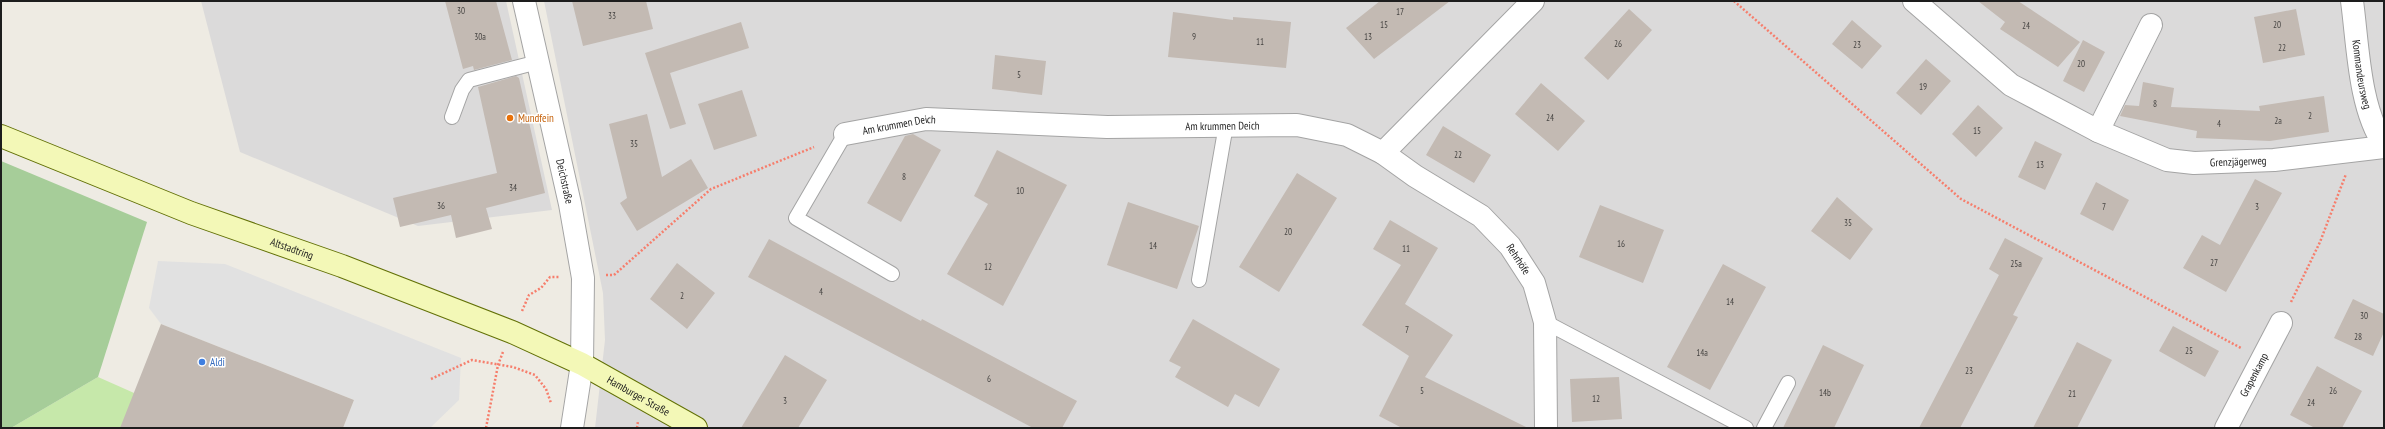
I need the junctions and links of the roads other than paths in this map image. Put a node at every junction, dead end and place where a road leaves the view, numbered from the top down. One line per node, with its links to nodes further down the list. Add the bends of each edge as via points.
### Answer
1 (524, 1): 6 (street, Deichstraße)
2 (1533, 1): 14 (street)
3 (1914, 1): 9 (street, Grenzjägerweg, via 2011,85)
4 (2352, 1): 12 (street, Kommandeursweg, via 2368,110 2376,132)
5 (2151, 25): 9 (street)
6 (538, 62): 7 (lane, via 469,80 462,90); 19 (street, Deichstraße, via 570,204 583,278)
7 (452, 116)
8 (1226, 125): 10 (street, Am krummen Deich, via 1108,127 926,119); 14 (street, Am krummen Deich, via 1297,125 1347,135); 16 (lane)
9 (2098, 131): 13 (street, Grenzjägerweg, via 2167,160 2194,163 2274,160)
10 (844, 134): 15 (lane, via 796,218)
11 (1, 136): 19 (main road, Altstadtring, via 191,213 342,266 512,332)
12 (2384, 144)
13 (2384, 147)
14 (1383, 153): 17 (street, Rehrhöfe, via 1415,176 1481,216 1510,246 1534,283)
15 (892, 274)
16 (1199, 280)
17 (1545, 322): 23 (street, Rehrhöfe); 24 (lane)
18 (2281, 323): 26 (street, Grapenkamp)
19 (582, 364): 21 (street, Deichstraße); 22 (main road, Hamburger Straße)
20 (1788, 383): 25 (lane)
21 (572, 428)
22 (696, 428)
23 (1546, 428)
24 (1746, 428)
25 (1764, 428)
26 (2226, 428)

